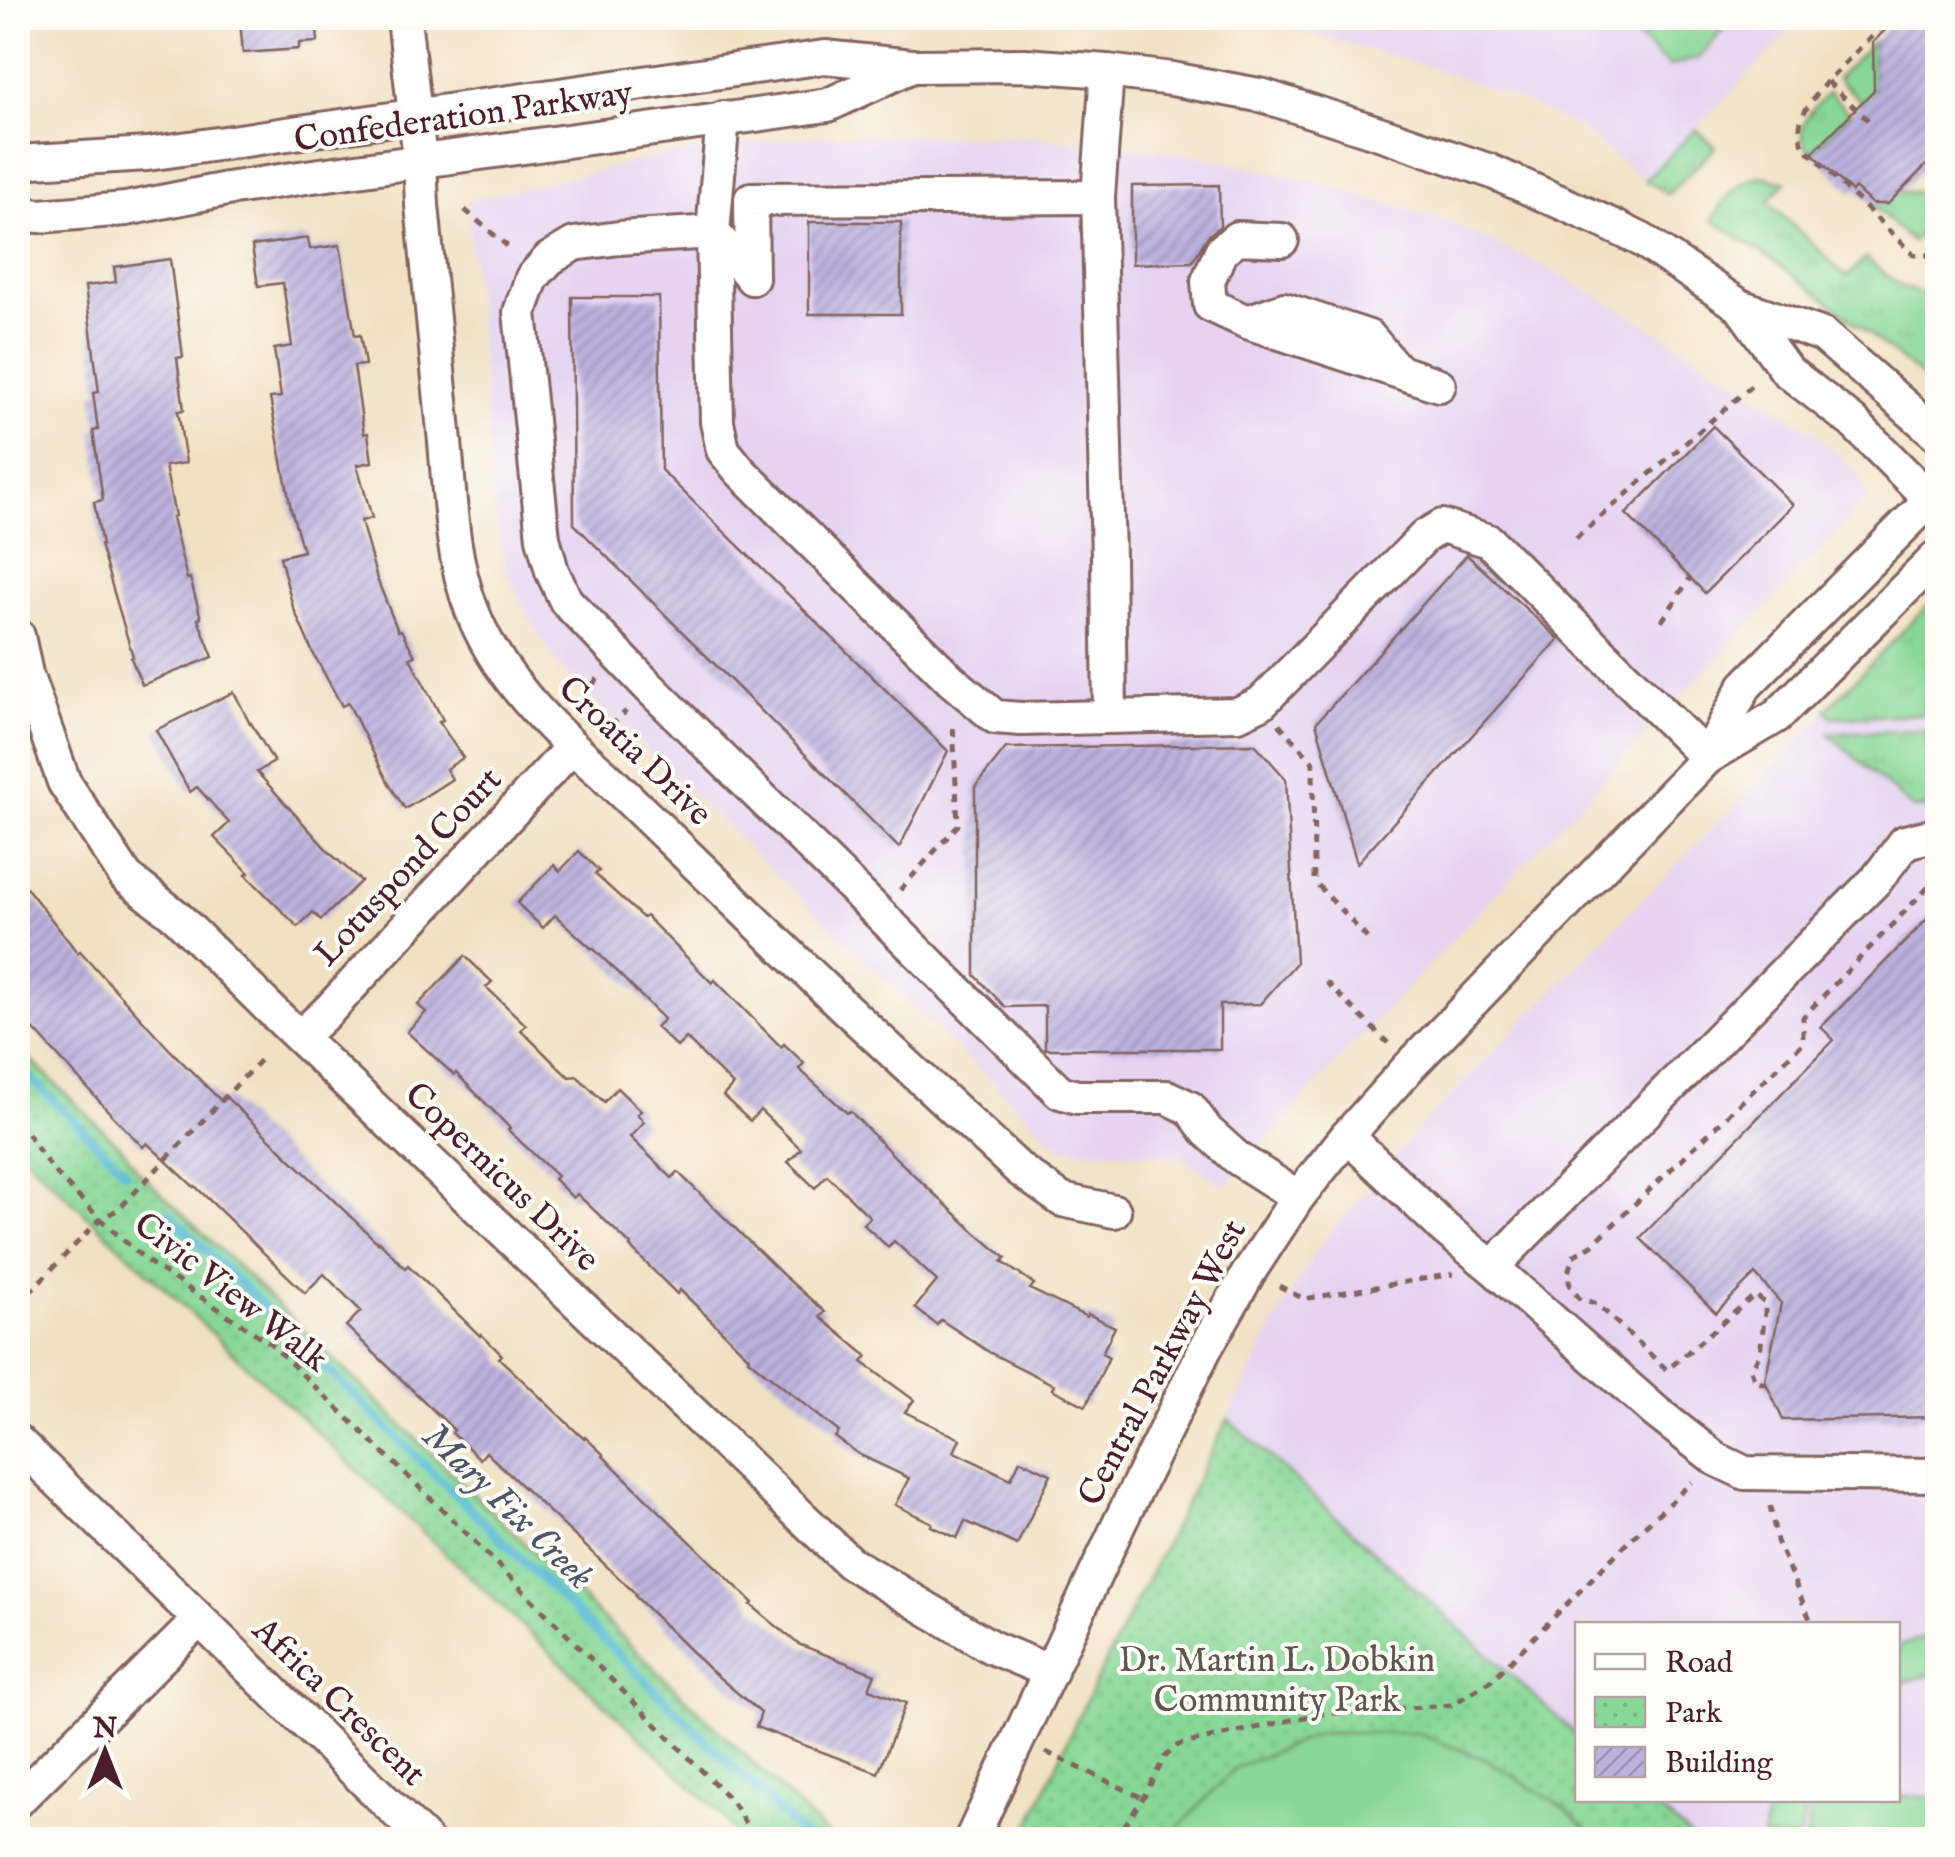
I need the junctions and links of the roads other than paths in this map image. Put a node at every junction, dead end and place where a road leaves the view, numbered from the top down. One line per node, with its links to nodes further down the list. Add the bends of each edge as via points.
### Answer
1 (404, 18): 4 (street, Croatia Drive)
2 (912, 66): 3 (street, Confederation Parkway); 4 (street, Confederation Parkway, via 825,57); 5 (street, Confederation Parkway, via 828,105)
3 (1107, 71): 8 (street); 12 (street, Confederation Parkway, via 1264,96 1490,171 1642,240)
4 (415, 114): 6 (street, Croatia Drive); 7 (street, Confederation Parkway, via 146,154)
5 (723, 118): 6 (street, Confederation Parkway); 10 (street)
6 (420, 160): 9 (street, Confederation Parkway, via 126,209); 19 (street, Croatia Drive, via 452,518 464,583 502,667)
7 (18, 162)
8 (1098, 197): 10 (street, via 751,200 752,278); 18 (street)
9 (18, 214)
10 (713, 232): 18 (street, via 717,422 723,450 740,471 995,716); 24 (street, via 574,244 532,278 520,312 543,538 566,602 1060,1092 1167,1097 1190,1108 1237,1158)
11 (1282, 240): 13 (street, via 1237,238 1221,251 1208,281 1210,305 1247,322 1284,309 1368,337 1398,371)
12 (1740, 306): 14 (street, Confederation Parkway, via 1823,335); 15 (street, Confederation Parkway, via 1787,371)
13 (1439, 385)
14 (1938, 435)
15 (1935, 500): 20 (street, Central Parkway West, via 1745,686)
16 (1938, 556): 20 (street, Central Parkway West, via 1778,716)
17 (18, 636): 22 (street, Copernicus Drive, via 64,782 126,877 176,916)
18 (1110, 716): 20 (street, via 1238,714 1261,703 1442,526 1488,540)
19 (572, 747): 22 (street, Lotuspond Court); 25 (street, Croatia Drive, via 1020,1170 1062,1200)
20 (1707, 758): 23 (street, Central Parkway West)
21 (1938, 834): 26 (street, via 1904,842)
22 (300, 1037): 30 (street, Copernicus Drive, via 849,1562 991,1647)
23 (1346, 1136): 24 (street, Central Parkway West); 26 (street)
24 (1298, 1197): 30 (street, Central Parkway West, via 1205,1349)
25 (1114, 1211)
26 (1492, 1267): 28 (street, via 1657,1413 1745,1473)
27 (18, 1442): 29 (street, Africa Crescent)
28 (1938, 1475)
29 (199, 1620): 31 (street); 32 (street, Africa Crescent)
30 (1050, 1672): 33 (street, Central Parkway West)
31 (18, 1800)
32 (425, 1840)
33 (971, 1840)

